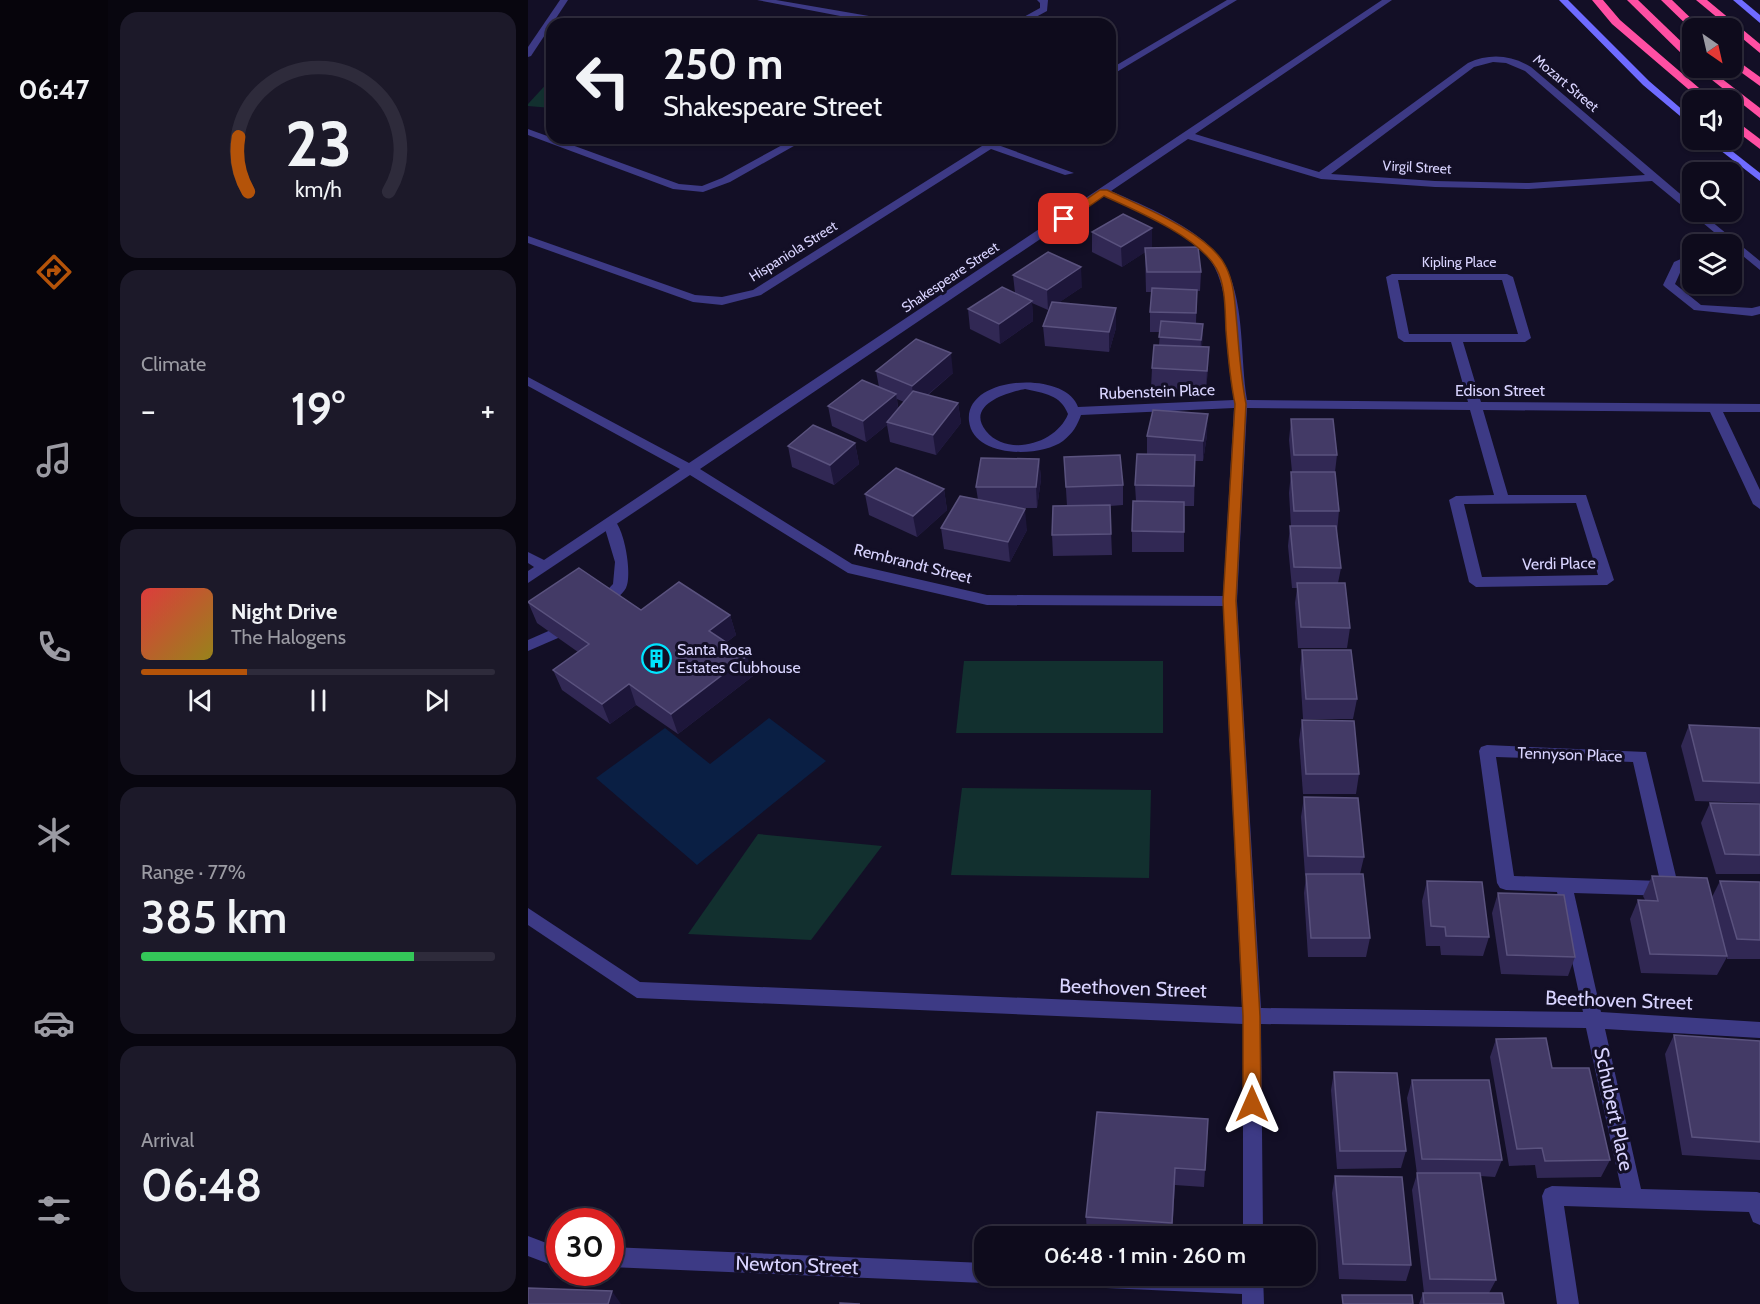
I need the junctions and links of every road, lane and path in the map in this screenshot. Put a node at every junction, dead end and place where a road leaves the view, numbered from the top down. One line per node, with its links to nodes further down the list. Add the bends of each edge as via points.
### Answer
1 (564, 0): 12 (street)
2 (761, 0): 13 (street)
3 (1041, 0): 14 (street, via 1045,2 1044,9)
4 (1233, 0): 22 (street)
5 (1389, 0): 30 (street, Shakespeare Street)
6 (1563, 0): 26 (main road)
7 (1597, 0): 25 (highway, via 1616,22)
8 (1632, 0): 18 (highway)
9 (1666, 0): 15 (highway)
10 (1701, 0): 20 (highway)
11 (1737, 0): 16 (main road)
12 (553, 18)
13 (864, 18)
14 (1027, 18)
15 (1685, 18)
16 (1760, 20)
17 (546, 28): 19 (street)
18 (1682, 48)
19 (533, 49)
20 (1760, 50)
21 (1742, 68): 24 (highway)
22 (1116, 69)
23 (1715, 78): 27 (highway)
24 (1760, 83)
25 (1695, 90)
26 (1682, 114)
27 (1760, 114)
28 (1742, 130): 36 (highway)
29 (528, 132): 31 (street)
30 (1186, 135): 40 (street, Virgil Street); 43 (street, Shakespeare Street)
31 (546, 139)
32 (561, 144): 33 (street, via 677,187 703,189)
33 (792, 144)
34 (983, 144): 37 (street)
35 (991, 144): 37 (street, Hispaniola Street)
36 (1760, 145)
37 (988, 146): 39 (street); 47 (street, Hispaniola Street, via 757,293 722,301 693,298)
38 (1725, 150): 42 (main road)
39 (1069, 173)
40 (1321, 176): 41 (street, Virgil Street, via 1529,186); 41 (street, Mozart Street, via 1471,65 1499,59 1528,69)
41 (1653, 178): 44 (street, Mozart Street)
42 (1760, 178)
43 (1104, 192): 54 (street, via 1155,215 1202,246 1221,267 1229,298); 59 (street, Shakespeare Street)
44 (1682, 202)
45 (1706, 222): 46 (street, Mozart Street)
46 (1719, 234)
47 (528, 239)
48 (1742, 253): 50 (street, Mozart Street)
49 (1682, 262): 51 (street, via 1669,285 1698,308)
50 (1760, 267)
51 (1760, 310)
52 (1456, 338): 52 (street, Kipling Place, via 1525,338 1507,277 1392,277 1404,338); 55 (street)
53 (528, 381): 59 (street, Rembrandt Street)
54 (1240, 404): 55 (street, Edison Street); 58 (street, Rubenstein Place); 67 (street)
55 (1475, 406): 56 (street, Edison Street); 60 (street)
56 (1714, 408): 57 (street, Edison Street); 61 (street)
57 (1760, 408)
58 (1075, 411): 58 (street, via 1070,400 1059,392 1025,385 991,394 974,415 975,426 983,437 998,444 1034,447 1066,434 1074,423)
59 (690, 469): 62 (street, Shakespeare Street); 67 (street, Rembrandt Street, via 848,568 987,600)
60 (1502, 499): 60 (street, Verdi Place, via 1456,500 1476,582 1607,580 1581,498)
61 (1760, 504)
62 (610, 522): 64 (street, Shakespeare Street); 66 (street, via 622,562 620,586)
63 (528, 557): 64 (street)
64 (545, 567): 65 (street, Shakespeare Street)
65 (528, 578)
66 (604, 601)
67 (1230, 601): 72 (street)
68 (553, 634): 69 (street)
69 (528, 646)
70 (1564, 885): 70 (street, Tennyson Place, via 1670,889 1640,756 1488,751 1506,883); 73 (street)
71 (528, 915): 72 (street, Beethoven Street, via 637,990)
72 (1252, 1016): 73 (street, Beethoven Street); 77 (street)
73 (1595, 1020): 74 (street, Beethoven Street); 75 (street, Schubert Place)
74 (1760, 1030)
75 (1633, 1198): 76 (street, Schubert Place, via 1757,1202); 84 (street, Schubert Place, via 1552,1196)
76 (1760, 1215)
77 (1253, 1226)
78 (528, 1246): 79 (street)
79 (546, 1253)
80 (624, 1258): 81 (street, Newton Street)
81 (974, 1273)
82 (1220, 1286): 83 (street)
83 (1253, 1288)
84 (1568, 1304)

